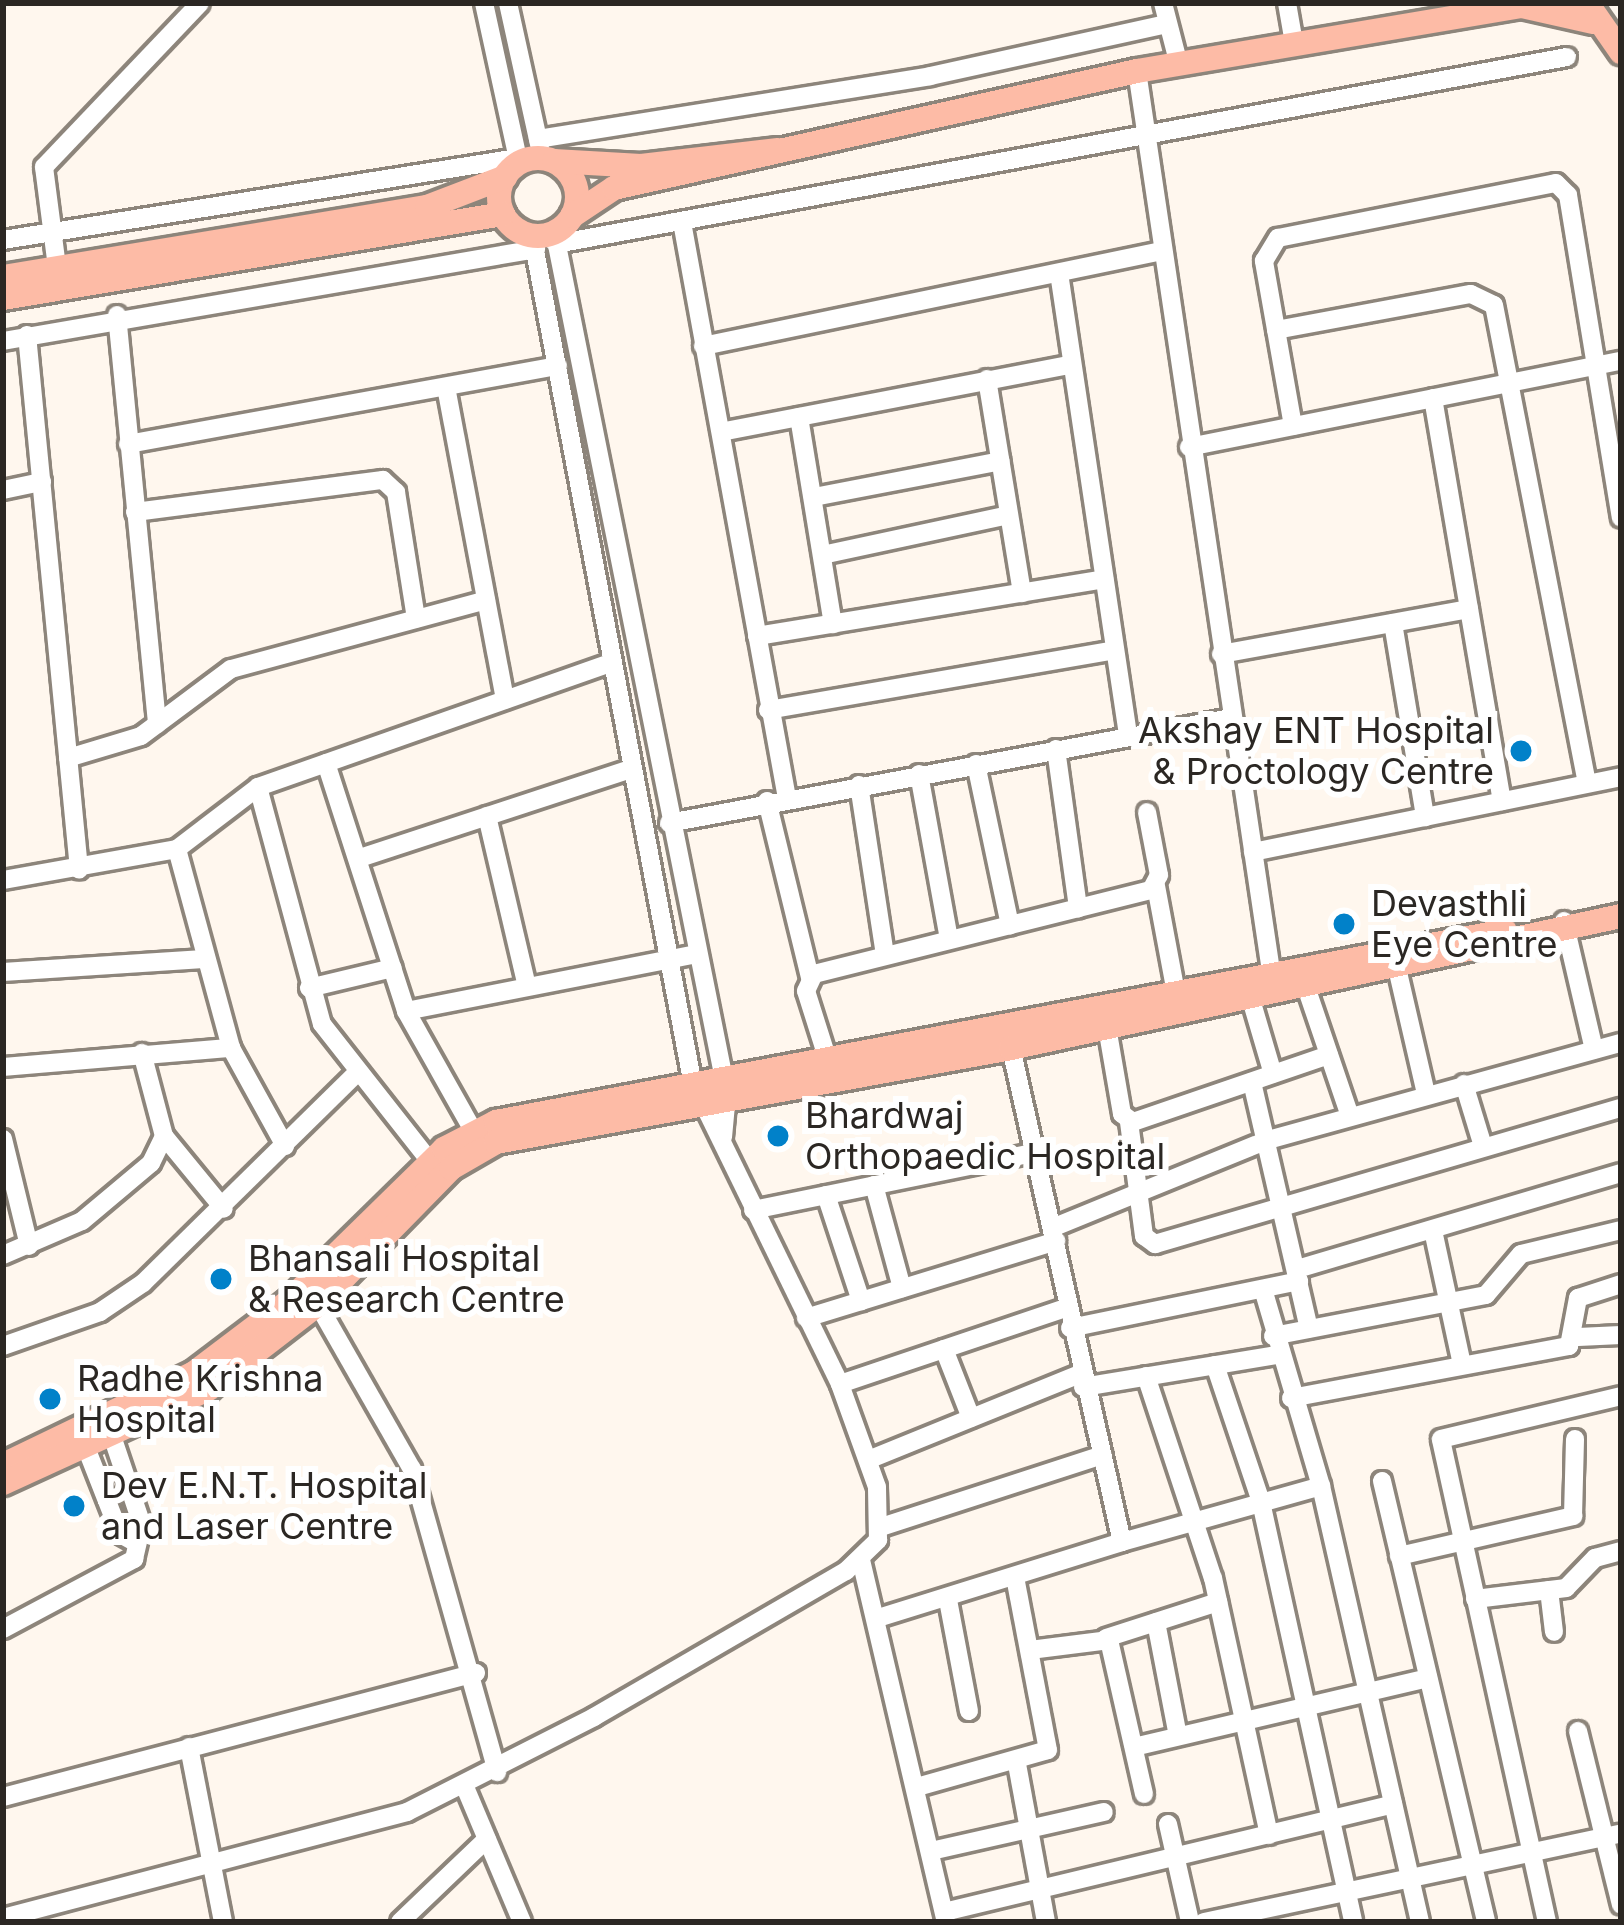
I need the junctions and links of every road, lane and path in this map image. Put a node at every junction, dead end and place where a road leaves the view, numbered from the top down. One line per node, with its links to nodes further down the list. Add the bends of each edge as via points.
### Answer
1 (200, 3): 19 (street, via 50,158)
2 (484, 3): 16 (street)
3 (508, 3): 16 (street)
4 (1162, 3): 8 (street)
5 (1287, 3): 9 (street)
6 (1502, 6): 7 (main road); 9 (main road)
7 (1590, 13): 10 (main road)
8 (1166, 24): 12 (street); 16 (street)
9 (1294, 43): 12 (main road)
10 (1621, 52)
11 (1567, 57): 14 (street)
12 (1178, 65): 13 (main road)
13 (1137, 71): 14 (street); 15 (main road)
14 (1140, 138): 18 (street); 23 (street)
15 (781, 151): 16 (main road, via 641,166); 21 (main road, via 614,188)
16 (529, 159): 17 (main road); 19 (street); 20 (main road, via 428,206); 21 (main road, via 576,184)
17 (503, 214): 20 (main road); 21 (main road)
18 (682, 222): 21 (street); 33 (street)
19 (50, 233): 22 (street); 24 (street)
20 (327, 233): 24 (main road); 27 (main road)
21 (550, 235): 29 (street); 37 (street); 87 (street)
22 (3, 240)
23 (1158, 252): 25 (street); 46 (street)
24 (57, 267): 26 (main road)
25 (1059, 273): 33 (street); 35 (street)
26 (3, 277)
27 (91, 283): 28 (main road); 29 (street)
28 (3, 298)
29 (108, 317): 31 (street); 45 (street)
30 (1276, 330): 36 (street, via 1264,261 1278,238 1556,183 1568,195); 39 (street, via 1480,294 1494,305); 43 (street)
31 (26, 335): 32 (street); 48 (street)
32 (3, 340)
33 (703, 346): 44 (street)
34 (1621, 361): 36 (street)
35 (1070, 365): 38 (street); 55 (street)
36 (1597, 365): 39 (street); 53 (street)
37 (558, 367): 40 (street); 65 (street)
38 (987, 379): 42 (street); 47 (street)
39 (1516, 381): 41 (street); 78 (street)
40 (446, 387): 45 (street); 57 (street)
41 (1433, 398): 43 (street); 58 (street)
42 (799, 417): 44 (street); 50 (street)
43 (1293, 426): 46 (street)
44 (722, 432): 62 (street)
45 (128, 444): 51 (street)
46 (1189, 447): 64 (street)
47 (1001, 461): 50 (street); 52 (street)
48 (42, 482): 49 (street); 72 (street)
49 (3, 490)
50 (814, 497): 54 (street)
51 (135, 512): 59 (street, via 383,480 397,492); 69 (street)
52 (1010, 515): 54 (street); 56 (street)
53 (1621, 518)
54 (827, 554): 61 (street)
55 (1103, 579): 56 (street); 63 (street)
56 (1022, 593): 61 (street)
57 (486, 600): 59 (street); 66 (street)
58 (1469, 609): 60 (street); 82 (street)
59 (416, 618): 69 (street, via 231,669)
60 (1393, 623): 64 (street); 86 (street)
61 (833, 624): 62 (street)
62 (757, 636): 67 (street)
63 (1115, 650): 67 (street); 70 (street)
64 (1221, 654): 68 (street)
65 (611, 662): 66 (street); 75 (street)
66 (505, 699): 73 (street)
67 (768, 710): 81 (street)
68 (1231, 718): 70 (street); 89 (street)
69 (158, 724): 72 (street)
70 (1128, 736): 71 (street)
71 (1056, 749): 74 (street); 94 (street)
72 (68, 758): 91 (street)
73 (326, 763): 80 (street); 90 (street)
74 (976, 764): 76 (street); 96 (street)
75 (631, 769): 85 (street); 102 (street)
76 (920, 774): 79 (street); 98 (street)
77 (1621, 776): 78 (street)
78 (1587, 784): 82 (street)
79 (859, 785): 81 (street); 100 (street)
80 (258, 788): 88 (street); 110 (street)
81 (787, 798): 83 (street)
82 (1502, 801): 86 (street)
83 (767, 802): 87 (street); 107 (street)
84 (1147, 812): 93 (street)
85 (487, 816): 90 (street); 109 (street)
86 (1424, 817): 89 (street)
87 (669, 823): 99 (street)
88 (177, 849): 91 (street); 101 (street)
89 (1252, 852): 105 (street)
90 (363, 857): 103 (street)
91 (80, 869): 92 (street)
92 (3, 880)
93 (1156, 886): 94 (street); 111 (street)
94 (1078, 908): 96 (street)
95 (1621, 916): 97 (main road)
96 (1010, 925): 98 (street)
97 (1571, 928): 104 (main road); 105 (main road); 118 (street)
98 (949, 939): 100 (street)
99 (697, 954): 102 (street); 126 (street)
100 (885, 955): 107 (street)
101 (205, 959): 106 (street); 116 (street)
102 (666, 960): 109 (street); 128 (street)
103 (394, 968): 110 (street); 113 (street)
104 (1397, 968): 108 (main road); 129 (street)
105 (1271, 971): 111 (main road)
106 (3, 972)
107 (810, 978): 120 (street)
108 (1305, 984): 112 (main road); 121 (street)
109 (527, 986): 113 (street)
110 (309, 988): 124 (street)
111 (1174, 988): 120 (main road)
112 (1250, 996): 114 (main road); 123 (street)
113 (406, 1011): 133 (street)
114 (1107, 1027): 117 (main road); 132 (street)
115 (1621, 1043): 118 (street)
116 (231, 1048): 119 (street); 138 (street)
117 (1011, 1048): 126 (main road); 140 (street)
118 (1594, 1050): 127 (street)
119 (142, 1053): 122 (street); 134 (street)
120 (826, 1054): 126 (main road)
121 (1329, 1054): 123 (street); 131 (street)
122 (3, 1067)
123 (1273, 1074): 125 (street)
124 (354, 1076): 138 (street); 141 (street)
125 (1252, 1082): 132 (street); 137 (street)
126 (725, 1084): 128 (main road); 135 (street)
127 (1464, 1084): 129 (street); 139 (street)
128 (695, 1091): 133 (main road); 135 (street); 158 (main road, via 480,1148)
129 (1426, 1094): 131 (street)
130 (1621, 1108): 139 (street)
131 (1350, 1116): 137 (street)
132 (1129, 1122): 145 (street)
133 (473, 1132): 141 (main road)
134 (164, 1136): 146 (street); 152 (street, via 138,1178)
135 (723, 1137): 147 (street)
136 (3, 1139): 152 (street)
137 (1268, 1140): 145 (street); 148 (street)
138 (285, 1146): 146 (street)
139 (1483, 1146): 148 (street)
140 (1032, 1153): 143 (street); 150 (street)
141 (430, 1161): 158 (main road)
142 (1621, 1173): 151 (street)
143 (874, 1185): 144 (street); 156 (street)
144 (826, 1195): 147 (street); 159 (street)
145 (1141, 1195): 148 (street, via 1150,1244); 150 (street)
146 (224, 1209): 166 (street, via 124,1297)
147 (753, 1210): 161 (street)
148 (1283, 1214): 154 (street)
149 (1621, 1231): 160 (street, via 1532,1249 1496,1291)
150 (1054, 1234): 156 (street); 162 (street)
151 (1434, 1235): 154 (street); 160 (street)
152 (29, 1246): 153 (street)
153 (3, 1255)
154 (1298, 1275): 157 (street); 163 (street)
155 (1621, 1284): 165 (street, via 1578,1298)
156 (902, 1288): 159 (street)
157 (1263, 1289): 162 (street); 167 (street)
158 (312, 1294): 177 (main road, via 208,1389); 182 (main road, via 194,1373); 206 (street, via 412,1469)
159 (861, 1301): 161 (street)
160 (1448, 1301): 163 (street); 170 (street)
161 (806, 1318): 173 (street)
162 (1068, 1318): 168 (street); 172 (street)
163 (1309, 1328): 167 (street)
164 (1621, 1335): 165 (street)
165 (1578, 1337): 170 (street)
166 (3, 1346)
167 (1275, 1346): 169 (street); 175 (street)
168 (944, 1349): 173 (street); 176 (street)
169 (1215, 1365): 171 (street); 186 (street)
170 (1462, 1365): 175 (street)
171 (1146, 1376): 172 (street); 187 (street)
172 (1082, 1381): 176 (street); 180 (street)
173 (840, 1384): 181 (street)
174 (1621, 1396): 189 (street, via 1446,1431)
175 (1291, 1398): 185 (street)
176 (970, 1418): 181 (street)
177 (113, 1439): 179 (main road); 191 (street, via 142,1525)
178 (1575, 1439): 189 (street, via 1573,1516)
179 (87, 1450): 184 (main road); 191 (street, via 120,1534)
180 (1103, 1455): 188 (street); 190 (street)
181 (868, 1460): 188 (street)
182 (3, 1466)
183 (1382, 1481): 193 (street)
184 (3, 1483)
185 (1321, 1486): 186 (street); 208 (street)
186 (1262, 1502): 187 (street); 209 (street)
187 (1195, 1519): 190 (street); 199 (street)
188 (881, 1527): 194 (street)
189 (1461, 1540): 193 (street); 197 (street)
190 (1122, 1542): 195 (street)
191 (136, 1543): 202 (street, via 129,1563)
192 (1621, 1551): 196 (street)
193 (1400, 1556): 207 (street)
194 (862, 1560): 200 (street); 217 (street)
195 (1015, 1577): 198 (street); 205 (street)
196 (1549, 1590): 197 (street); 203 (street)
197 (1475, 1599): 231 (street)
198 (947, 1600): 200 (street); 210 (street)
199 (1218, 1602): 201 (street); 211 (street)
200 (878, 1618): 218 (street)
201 (1156, 1622): 204 (street); 213 (street)
202 (3, 1628)
203 (1554, 1632)
204 (1106, 1638): 205 (street); 215 (street)
205 (1030, 1650): 216 (street, via 1049,1746)
206 (476, 1673): 214 (street); 217 (street)
207 (1428, 1678): 208 (street); 234 (street)
208 (1368, 1691): 209 (street); 222 (street)
209 (1306, 1706): 211 (street); 224 (street)
210 (969, 1711)
211 (1241, 1720): 213 (street); 227 (street)
212 (1578, 1731): 228 (street)
213 (1178, 1736): 215 (street)
214 (190, 1747): 221 (street); 233 (street)
215 (1134, 1747): 220 (street)
216 (1017, 1764): 218 (street); 226 (street)
217 (497, 1772): 219 (street)
218 (917, 1786): 230 (street)
219 (465, 1787): 229 (street); 233 (street)
220 (1144, 1794)
221 (3, 1796)
222 (1394, 1804): 224 (street); 235 (street)
223 (1105, 1812): 226 (street)
224 (1332, 1821): 227 (street); 236 (street)
225 (1168, 1824): 232 (street)
226 (1029, 1829): 230 (street); 237 (street)
227 (1269, 1835): 232 (street)
228 (1613, 1835): 231 (street); 238 (street)
229 (487, 1839): 243 (street); 244 (street)
230 (931, 1851): 239 (street)
231 (1531, 1853): 234 (street); 251 (street)
232 (1174, 1857): 237 (street); 246 (street)
233 (211, 1864): 241 (street); 242 (street)
234 (1474, 1865): 235 (street); 250 (street)
235 (1411, 1878): 236 (street); 249 (street)
236 (1348, 1889): 240 (street); 248 (street)
237 (1041, 1894): 239 (street); 245 (street)
238 (1621, 1905)
239 (945, 1917)
240 (1246, 1917): 247 (street)
241 (3, 1920)
242 (223, 1922)
243 (400, 1922)
244 (522, 1922)
245 (1046, 1922)
246 (1190, 1922)
247 (1204, 1922)
248 (1353, 1922)
249 (1420, 1922)
250 (1486, 1922)
251 (1547, 1922)

